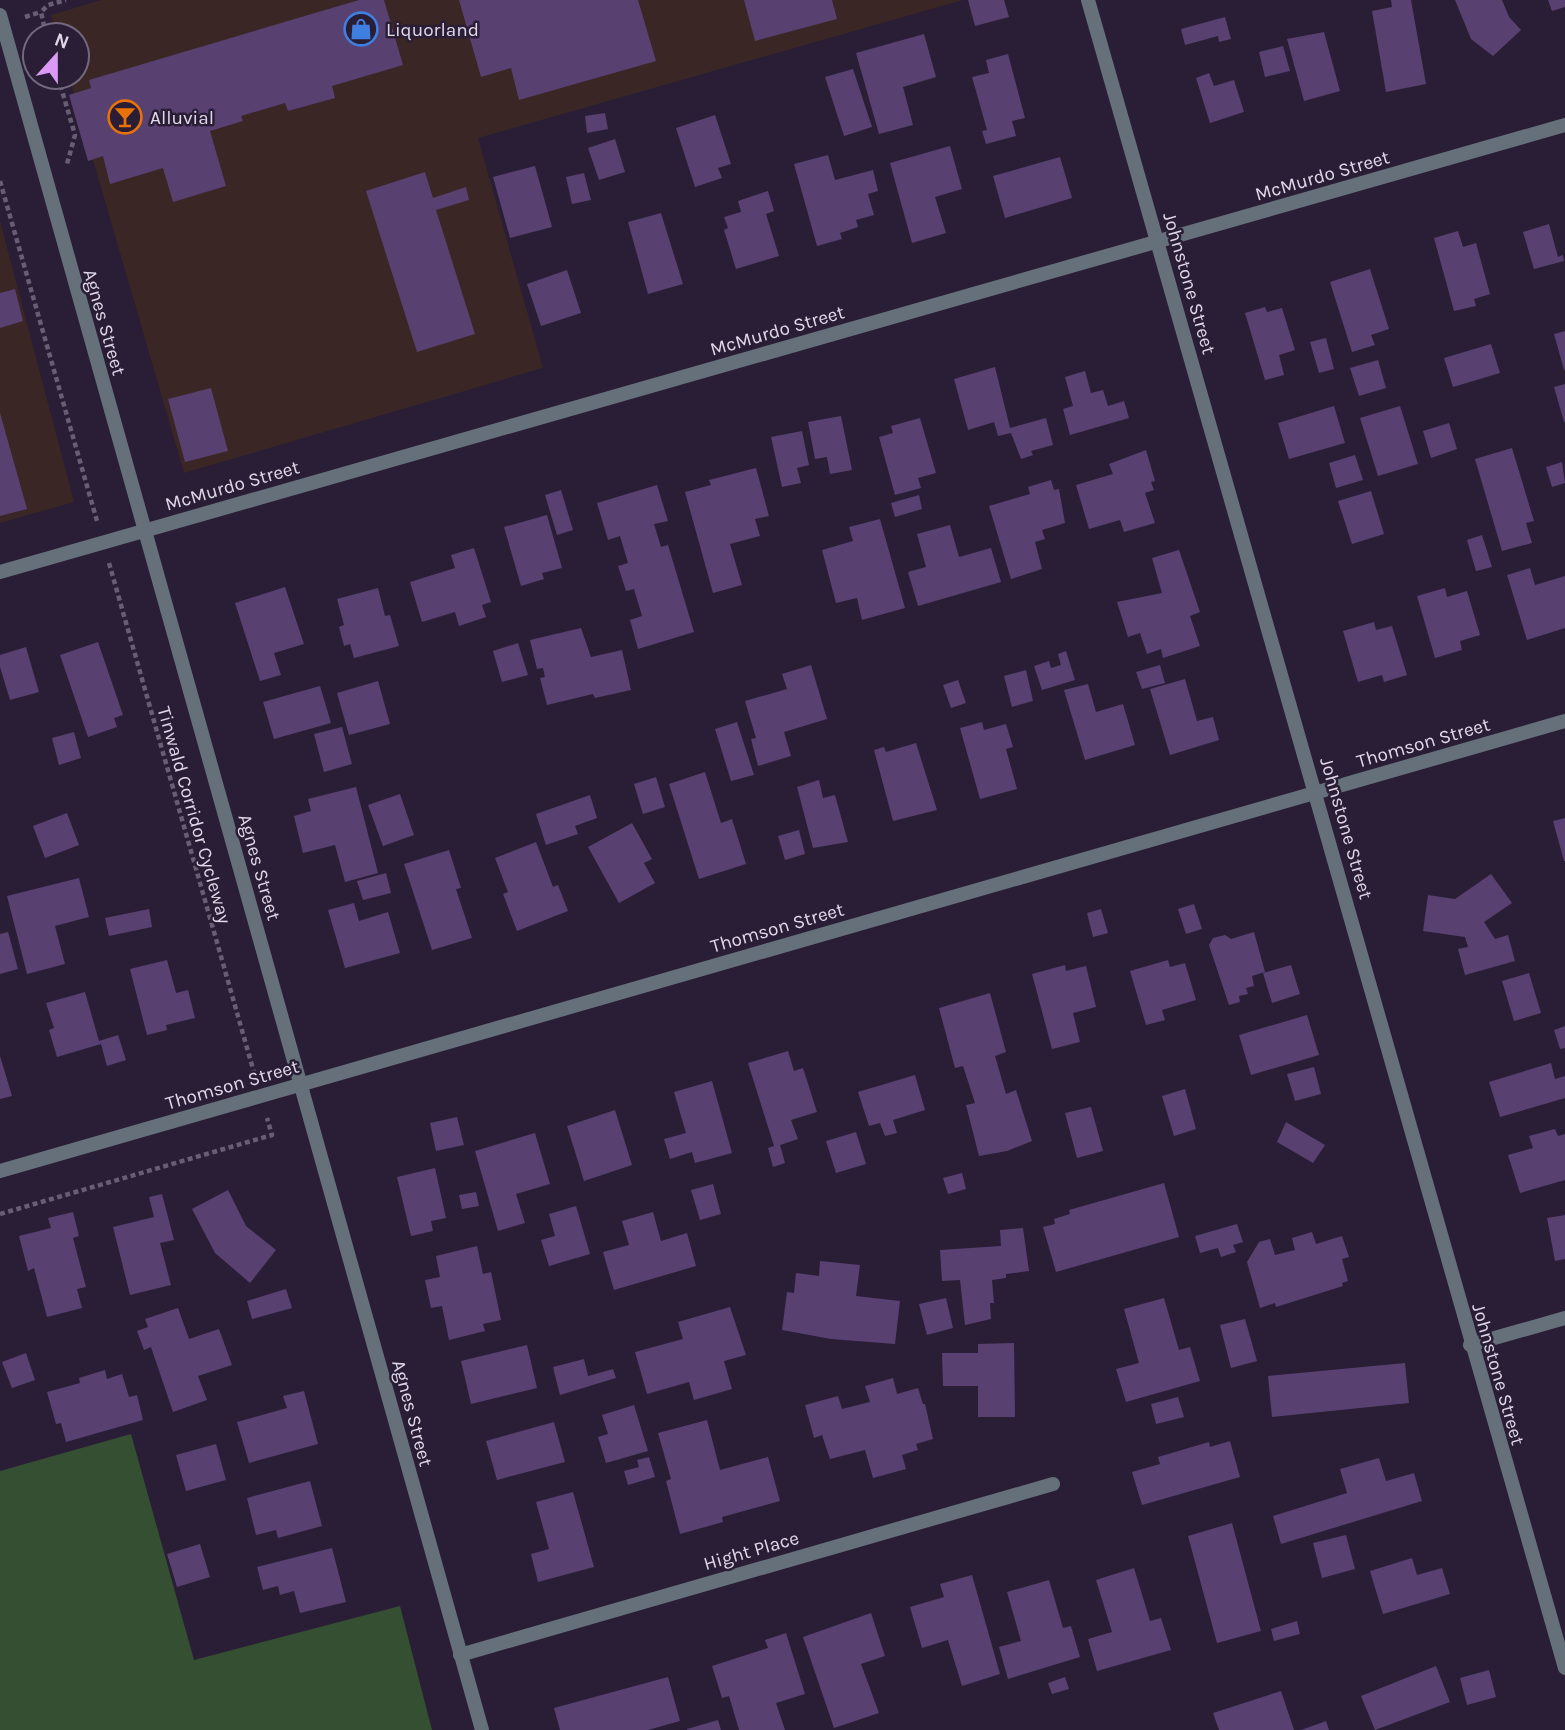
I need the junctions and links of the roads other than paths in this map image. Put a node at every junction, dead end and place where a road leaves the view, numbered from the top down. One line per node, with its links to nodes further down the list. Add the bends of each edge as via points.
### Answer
1 (1088, 0): 4 (street, Johnstone Street)
2 (0, 15): 5 (street, Agnes Street)
3 (1565, 125): 4 (street, McMurdo Street)
4 (1158, 241): 5 (street, McMurdo Street); 8 (street, Johnstone Street)
5 (144, 531): 6 (street, McMurdo Street); 9 (street, Agnes Street)
6 (0, 572)
7 (1565, 721): 8 (street, Thomson Street)
8 (1317, 792): 9 (street, Thomson Street); 12 (street, Johnstone Street)
9 (302, 1084): 10 (street, Thomson Street); 14 (street, Agnes Street)
10 (0, 1171)
11 (1565, 1318): 12 (street)
12 (1470, 1345): 15 (street, Johnstone Street)
13 (1054, 1484): 14 (street, Hight Place)
14 (460, 1654): 16 (street, Agnes Street)
15 (1565, 1668)
16 (482, 1730)

